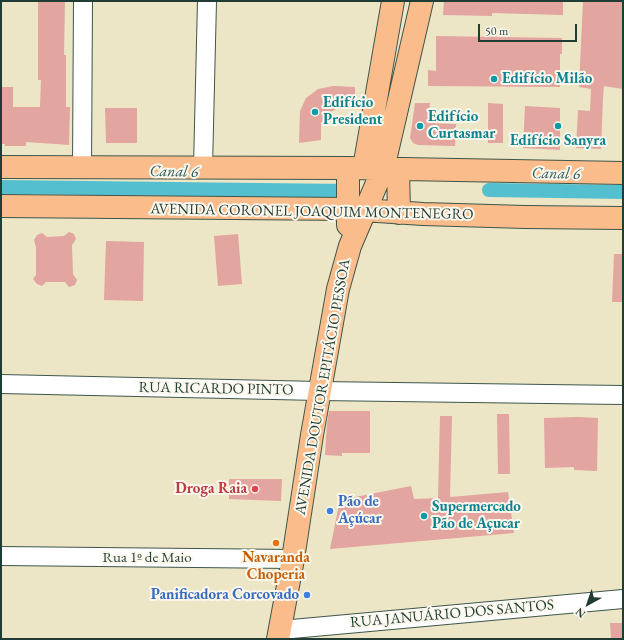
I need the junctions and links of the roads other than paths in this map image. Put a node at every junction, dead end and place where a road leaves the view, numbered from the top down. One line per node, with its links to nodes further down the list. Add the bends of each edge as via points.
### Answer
1 (83, 1): 6 (street)
2 (207, 1): 7 (street)
3 (393, 1): 8 (main road, AVENIDA DOUTOR EPITÁCIO PESSOA)
4 (422, 1): 8 (main road, AVENIDA DOUTOR EPITÁCIO PESSOA)
5 (1, 167): 6 (main road)
6 (82, 167): 7 (main road)
7 (204, 168): 8 (main road)
8 (374, 172): 9 (main road); 11 (main road, AVENIDA DOUTOR EPITÁCIO PESSOA); 11 (main road); 12 (main road)
9 (623, 173)
10 (1, 206): 11 (main road, AVENIDA CORONEL JOAQUIM MONTENEGRO)
11 (356, 210): 12 (main road, AVENIDA CORONEL JOAQUIM MONTENEGRO); 15 (main road, AVENIDA DOUTOR EPITÁCIO PESSOA)
12 (399, 213): 13 (main road, AVENIDA CORONEL JOAQUIM MONTENEGRO)
13 (623, 218)
14 (1, 384): 15 (street, RUA RICARDO PINTO)
15 (319, 391): 16 (street, RUA RICARDO PINTO); 18 (main road, AVENIDA DOUTOR EPITÁCIO PESSOA)
16 (623, 395)
17 (1, 556): 18 (street, Rua 1º de Maio)
18 (293, 559): 20 (main road, AVENIDA DOUTOR EPITÁCIO PESSOA)
19 (623, 599): 20 (street, RUA JANUÁRIO DOS SANTOS)
20 (280, 634)

